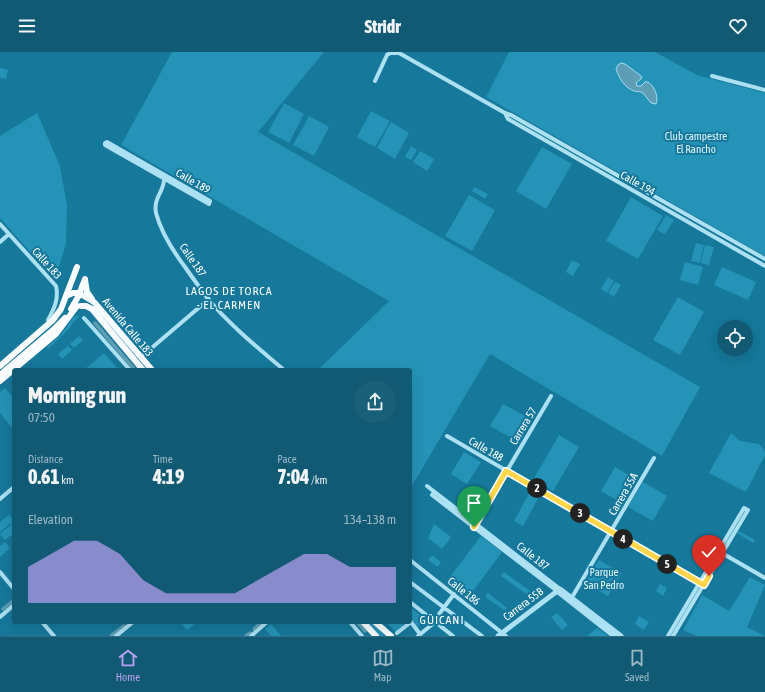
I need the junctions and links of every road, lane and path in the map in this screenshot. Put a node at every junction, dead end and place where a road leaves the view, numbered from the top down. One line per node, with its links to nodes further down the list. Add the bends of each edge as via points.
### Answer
1 (712, 76): 3 (street)
2 (375, 81): 4 (street, Calle 194, via 387,55 394,52)
3 (765, 90)
4 (505, 113): 9 (street, Calle 194); 10 (street, Calle 194, via 508,119)
5 (164, 178): 5 (street, Calle 189, via 209,204 210,201 105,143); 15 (street, Calle 187, via 156,201 158,219 176,255)
6 (0, 224): 7 (street, Calle 183)
7 (9, 234): 8 (street); 19 (street, Calle 183, via 56,286 56,304)
8 (0, 242)
9 (765, 260)
10 (765, 266)
11 (77, 267): 14 (highway)
12 (85, 279): 13 (highway); 16 (main road, via 87,292)
13 (79, 293): 14 (main road); 16 (main road, Avenida Calle 183); 17 (highway)
14 (66, 296): 19 (highway); 22 (highway, via 53,320)
15 (209, 300): 20 (street); 27 (street, Calle 187)
16 (97, 304): 20 (main road, Avenida Calle 183)
17 (76, 307): 23 (highway, via 56,334); 25 (main road, Avenida Calle 183, via 86,306 92,309); 29 (highway)
18 (84, 318): 24 (street)
19 (48, 320): 21 (highway)
20 (141, 357): 26 (main road, Avenida Calle 183)
21 (0, 361)
22 (0, 366)
23 (15, 368)
24 (128, 368)
25 (141, 368)
26 (150, 368)
27 (282, 368)
28 (12, 371): 30 (highway)
29 (0, 375)
30 (0, 381)
31 (551, 396): 34 (street, Carrera 57)
32 (447, 436): 34 (street, Calle 188)
33 (654, 458): 40 (street, Carrera 55A)
34 (506, 471): 39 (street, Carrera 57); 40 (street, Calle 188)
35 (426, 486): 39 (street, Calle 187)
36 (12, 489): 37 (street)
37 (0, 499)
38 (746, 509): 41 (street)
39 (474, 525): 48 (street, Calle 187)
40 (611, 531): 46 (street, Calle 188); 50 (street, Carrera 55A)
41 (720, 552): 44 (street); 46 (street)
42 (412, 562): 49 (street, Calle 186)
43 (0, 572): 47 (street)
44 (765, 578)
45 (412, 584): 53 (street)
46 (701, 584): 80 (street); 81 (street)
47 (12, 587)
48 (558, 590): 50 (street, Calle 187); 66 (street, Carrera 55B)
49 (454, 594): 53 (street); 66 (street, Calle 186)
50 (571, 600): 78 (street, Calle 187); 79 (street, Calle 187)
51 (412, 604): 55 (street)
52 (12, 607): 54 (street)
53 (444, 608): 55 (street); 76 (street)
54 (0, 617)
55 (435, 621): 65 (street); 68 (street)
56 (44, 624): 69 (street)
57 (131, 624): 70 (street)
58 (265, 624): 71 (street)
59 (352, 624): 72 (street)
60 (364, 624): 73 (main road)
61 (378, 624): 67 (main road)
62 (381, 624): 67 (main road)
63 (408, 624): 67 (street)
64 (412, 624): 68 (street)
65 (449, 633): 74 (street); 75 (street)
66 (505, 634): 77 (street, Carrera 55B)
67 (393, 635)
68 (419, 635)
69 (54, 636)
70 (116, 636)
71 (251, 636)
72 (362, 636)
73 (376, 636)
74 (445, 636)
75 (453, 636)
76 (482, 636)
77 (498, 636)
78 (614, 636)
79 (620, 636)
80 (668, 636)
81 (674, 636)

